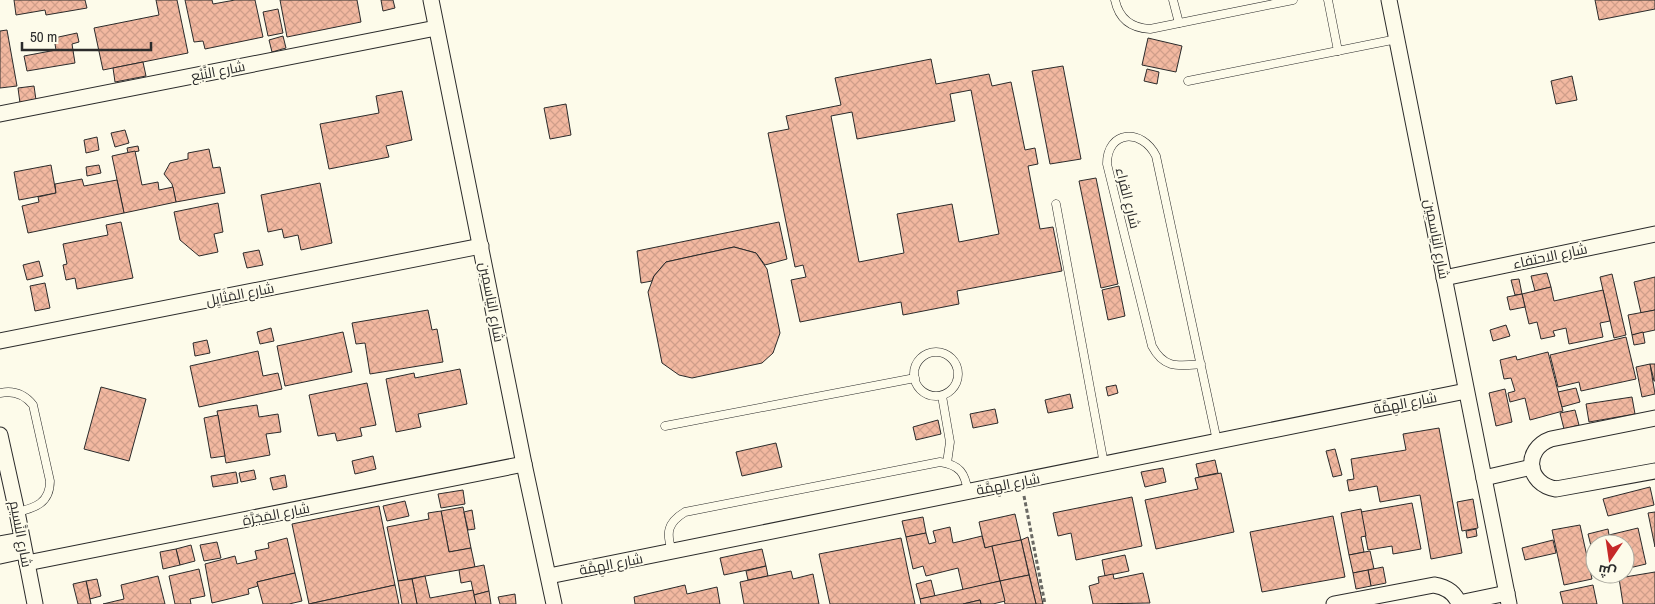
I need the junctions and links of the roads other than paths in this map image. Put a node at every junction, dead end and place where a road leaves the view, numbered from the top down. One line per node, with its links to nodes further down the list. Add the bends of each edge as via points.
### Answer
1 (430, 0): 8 (street, شارع اليَاسمِين)
2 (1115, 0): 7 (lane, via 1122,18 1134,26 1150,30)
3 (1173, 0): 7 (lane)
4 (1293, 0): 7 (lane)
5 (1328, 0): 10 (lane)
6 (1389, 0): 9 (street, شارع اليَاسمِين)
7 (1179, 23)
8 (436, 28): 12 (street, شارع النَّبْع); 15 (street, شارع اليَاسمِين)
9 (1397, 40): 10 (lane); 16 (street, شارع اليَاسمِين)
10 (1338, 51): 11 (lane)
11 (1188, 81)
12 (0, 114)
13 (1056, 204): 29 (lane)
14 (1655, 234): 16 (street, شارع الاحتفاء)
15 (481, 246): 17 (street, شارع المَثَايِل); 28 (street, شارع اليَاسمِين)
16 (1444, 278): 20 (street, شارع اليَاسمِين)
17 (0, 342)
18 (1201, 364): 18 (lane, شارع القراء, via 1156,156 1145,141 1124,137 1109,150 1107,164 1152,346 1169,364); 26 (lane, شارع القراء)
19 (915, 378): 22 (lane, via 922,391); 22 (lane, via 914,371 921,358 934,353 948,356 957,367 957,382); 24 (lane)
20 (1466, 391): 26 (street, شارع الهِمَّة); 32 (street, شارع اليَاسمِين)
21 (0, 393): 34 (lane, via 21,395 33,406 50,481 49,493 42,503)
22 (942, 396): 27 (lane, via 950,442)
23 (1655, 418): 30 (street, via 1544,441 1534,452)
24 (665, 426)
25 (0, 435): 34 (street, شارع النَّسيم)
26 (1217, 441): 29 (street, شارع الهِمَّة)
27 (947, 463): 33 (lane, via 963,474); 36 (lane, via 933,463 685,512 669,529)
28 (524, 464): 37 (street, شارع المَجَرَّة); 39 (street, شارع اليَاسمِين)
29 (1104, 464): 33 (street, شارع الهِمَّة)
30 (1532, 467): 31 (street, via 1536,479 1556,489); 32 (street)
31 (1655, 471)
32 (1484, 478): 40 (street, شارع اليَاسمِين)
33 (968, 492): 36 (street, شارع الهِمَّة)
34 (17, 512): 37 (street, شارع النَّسيم)
35 (0, 544): 37 (street)
36 (672, 551): 39 (street, شارع الهِمَّة)
37 (24, 552): 38 (street); 41 (street, شارع النَّسيم)
38 (0, 556)
39 (549, 576): 42 (street, شارع اليَاسمِين)
40 (1508, 599): 44 (street, شارع اليَاسمِين)
41 (34, 604)
42 (554, 604)
43 (1334, 604): 44 (street, شارع اليَاسمِين, via 1441,586 1453,593)
44 (1459, 604)

